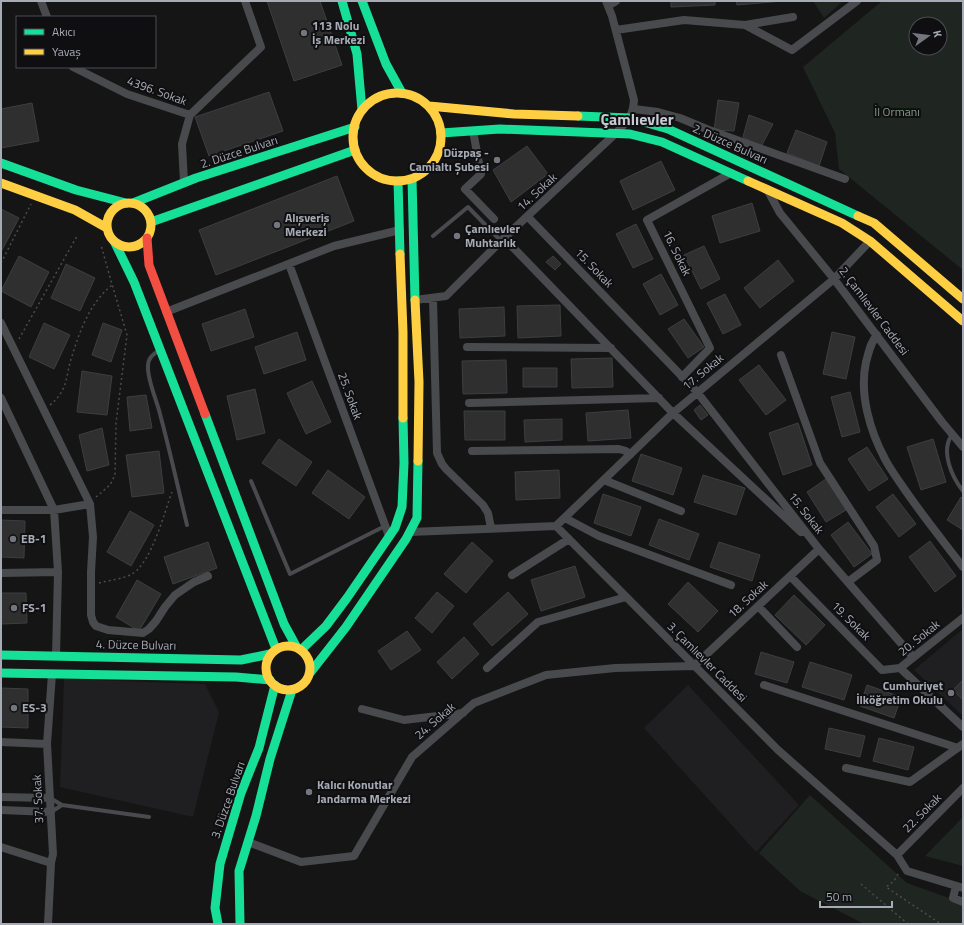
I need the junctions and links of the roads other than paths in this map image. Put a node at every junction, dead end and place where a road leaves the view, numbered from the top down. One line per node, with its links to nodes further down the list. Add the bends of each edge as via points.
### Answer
1 (41, 1): 8 (street)
2 (245, 1): 17 (street, via 261,46)
3 (342, 1): 16 (main road, via 357,54)
4 (362, 1): 13 (main road, via 386,64)
5 (616, 1): 7 (street)
6 (858, 1): 10 (street, via 792,50)
7 (607, 3): 11 (street)
8 (47, 16)
9 (794, 17): 10 (street)
10 (745, 26): 11 (street, via 684,20)
11 (616, 30): 15 (street)
12 (75, 68): 17 (street, 4396. Sokak, via 127,94)
13 (402, 93): 14 (main road, via 417,97); 16 (main road, via 387,94 373,100)
14 (429, 106): 18 (main road, 2. Düzce Bulvarı, via 514,114); 21 (main road, via 438,118)
15 (634, 109): 18 (street, 14. Sokak); 27 (street, via 680,118)
16 (362, 110): 19 (main road)
17 (190, 115): 29 (street, via 182,144)
18 (630, 118): 22 (street, 14. Sokak); 46 (main road, 2. Düzce Bulvarı, via 668,129 874,223)
19 (355, 127): 23 (main road); 29 (main road, 2. Düzce Bulvarı)
20 (473, 131): 21 (main road); 22 (main road, via 500,128); 34 (street, via 481,174 465,189)
21 (441, 133): 26 (main road, via 440,148 434,161 425,172)
22 (616, 133): 25 (main road, via 662,142); 33 (street, 14. Sokak)
23 (355, 150): 28 (main road, via 362,163 372,173 384,179); 35 (main road)
24 (1, 163): 32 (main road, via 76,190)
25 (731, 173): 31 (main road); 56 (street, 16. Sokak, via 647,220 710,348)
26 (412, 179): 28 (main road); 47 (main road)
27 (845, 179)
28 (398, 181): 37 (main road)
29 (184, 182): 32 (main road, 2. Düzce Bulvarı)
30 (1, 183): 36 (main road, via 75,210)
31 (767, 189): 41 (main road, via 842,223); 44 (street, 2. Çamlıevler Caddesi, via 780,213)
32 (129, 203): 35 (main road, via 145,209); 36 (main road, via 113,209 109,214)
33 (528, 217): 40 (street, 14. Sokak); 56 (street, 15. Sokak)
34 (494, 220)
35 (151, 222): 39 (main road)
36 (107, 228): 42 (main road)
37 (400, 230): 43 (street, via 334,246); 79 (main road, via 404,464 402,507 395,528)
38 (433, 236): 40 (lane, via 468,207)
39 (147, 238): 42 (main road, via 142,243 129,247); 48 (main road, via 149,265)
40 (503, 240): 45 (street, 14. Sokak, via 446,296); 53 (street, 15. Sokak)
41 (870, 241): 44 (street, 17. Sokak); 49 (main road)
42 (115, 243): 54 (main road, via 134,282)
43 (289, 264): 48 (street); 75 (street, 25. Sokak)
44 (834, 279): 51 (street, 2. Çamlıevler Caddesi); 57 (street, 17. Sokak)
45 (433, 298): 47 (street, 14. Sokak); 77 (street, via 437,453 446,469 483,505 488,513)
46 (963, 299)
47 (415, 300): 78 (main road, via 418,382 417,518)
48 (166, 312): 94 (main road, via 284,624)
49 (963, 322)
50 (1, 323): 69 (street)
51 (877, 335): 62 (street, 2. Çamlıevler Caddesi); 82 (street, via 872,341 866,366 864,396 880,449 918,509)
52 (467, 348): 53 (street)
53 (610, 348): 59 (street, 15. Sokak)
54 (160, 350): 74 (lane, via 151,356 148,368); 95 (main road)
55 (781, 355): 88 (street, via 820,463 874,546 877,560)
56 (682, 377): 57 (street, 15. Sokak)
57 (697, 392): 61 (street, 17. Sokak); 81 (street, 15. Sokak)
58 (1, 398): 71 (street)
59 (658, 398): 60 (street); 61 (street, 15. Sokak)
60 (469, 403)
61 (672, 413): 65 (street, 17. Sokak); 81 (street, 15. Sokak)
62 (953, 435): 63 (street, 2. Çamlıevler Caddesi); 68 (lane, via 948,441 948,459 952,473)
63 (963, 448)
64 (472, 451): 65 (street, via 619,449)
65 (630, 455): 66 (street, 17. Sokak)
66 (604, 480): 72 (street); 73 (street, 17. Sokak)
67 (251, 481): 75 (lane, via 290,574)
68 (963, 491)
69 (89, 502): 71 (street); 86 (street, via 93,537 91,615 96,626 108,630 143,633 156,621 175,595)
70 (1, 510): 71 (street)
71 (54, 510): 84 (street)
72 (681, 510)
73 (565, 518): 76 (street, 17. Sokak); 89 (street, via 599,536)
74 (187, 525)
75 (385, 526): 79 (street, 25. Sokak)
76 (556, 526): 77 (street); 80 (street, 3. Çamlıevler Caddesi)
77 (491, 528): 78 (street)
78 (410, 532): 102 (main road, via 346,627)
79 (389, 536): 94 (main road, via 326,626)
80 (569, 539): 85 (street); 90 (street, 3. Çamlıevler Caddesi)
81 (819, 549): 87 (street, 18. Sokak); 88 (street)
82 (963, 567)
83 (1, 572): 84 (street)
84 (58, 572): 97 (street)
85 (512, 575)
86 (208, 576)
87 (790, 576): 91 (street, 18. Sokak); 101 (street, 19. Sokak, via 882,670)
88 (848, 582): 98 (street)
89 (730, 585)
90 (626, 597): 99 (street, 3. Çamlıevler Caddesi); 100 (street, via 538,622)
91 (758, 606): 93 (street); 99 (street, 18. Sokak)
92 (963, 618): 98 (street, 20. Sokak)
93 (797, 647)
94 (299, 648): 95 (main road, via 282,646); 102 (main road, via 310,660)
95 (273, 652): 97 (main road, 4. Düzce Bulvarı, via 241,660); 105 (main road, via 267,660 266,667)
96 (1, 654): 97 (main road, 4. Düzce Bulvarı)
97 (56, 656)
98 (913, 658): 101 (street, 20. Sokak)
99 (694, 666): 109 (street, 24. Sokak, via 615,668 546,675 474,703); 124 (street, 3. Çamlıevler Caddesi, via 778,750)
100 (486, 668)
101 (900, 668): 110 (street, 20. Sokak)
102 (310, 672): 107 (main road, via 304,684)
103 (1, 673): 104 (main road)
104 (52, 674): 105 (main road, via 236,677); 112 (street, 37. Sokak)
105 (273, 683): 107 (main road, via 280,688); 129 (main road, 3. Düzce Bulvarı, via 259,748 241,793 220,864 215,908)
106 (764, 685): 113 (street)
107 (292, 690): 122 (main road)
108 (362, 709): 109 (street, via 404,720)
109 (462, 713): 122 (street, 24. Sokak, via 412,757 354,856 301,862)
110 (963, 727)
111 (1, 742): 112 (street)
112 (47, 744): 117 (street, 37. Sokak)
113 (960, 746): 114 (street, via 910,782)
114 (846, 768)
115 (963, 788): 124 (street, 22. Sokak)
116 (1, 797): 117 (street)
117 (50, 798): 118 (lane); 120 (street, 37. Sokak)
118 (62, 805): 120 (lane); 121 (lane)
119 (1, 810): 120 (street)
120 (51, 812): 125 (street, 37. Sokak)
121 (149, 817)
122 (248, 842): 130 (main road, via 239,871)
123 (1, 847): 125 (street)
124 (897, 855): 126 (street, 3. Çamlıevler Caddesi, via 907,871)
125 (51, 863): 128 (street, 37. Sokak)
126 (960, 887): 127 (street, via 953,898)
127 (963, 902)
128 (48, 924)
129 (218, 924)
130 (240, 924)

